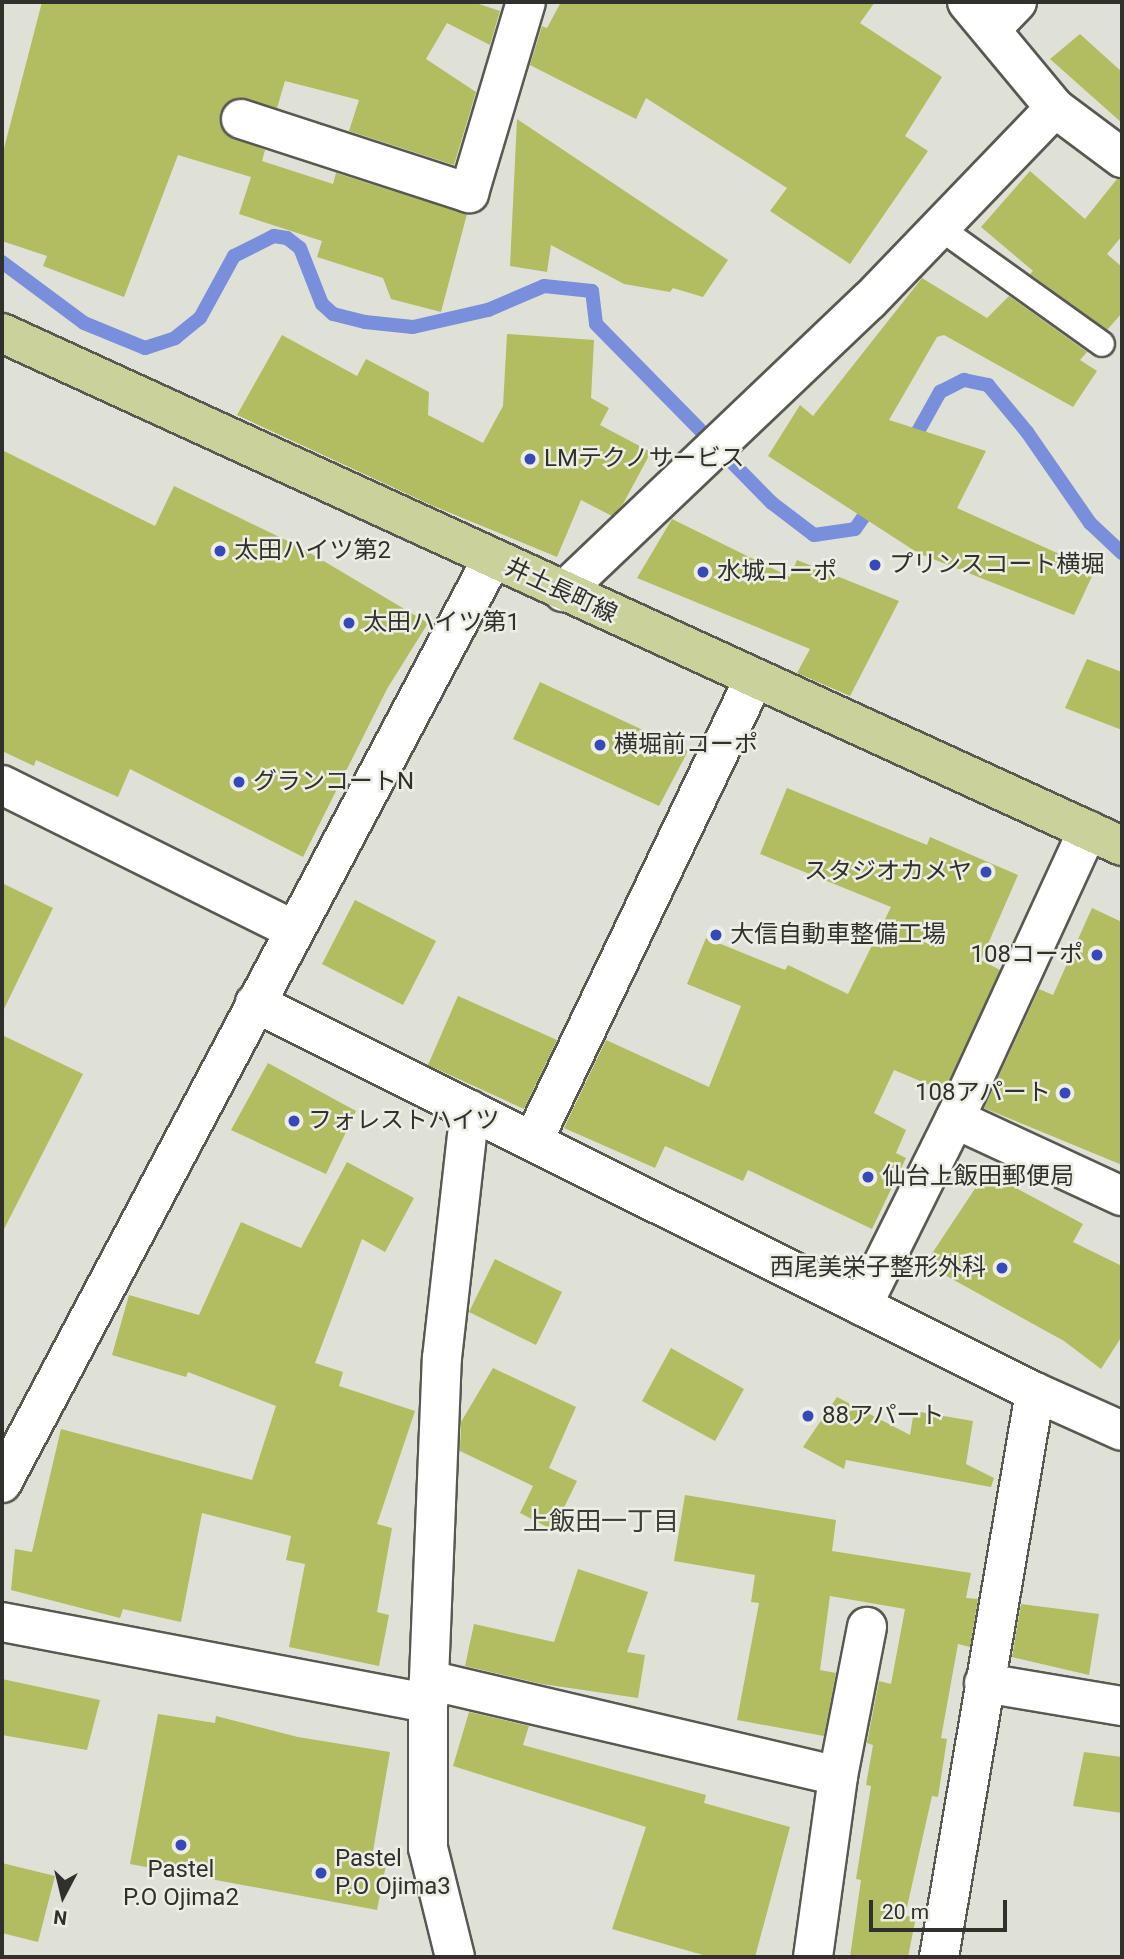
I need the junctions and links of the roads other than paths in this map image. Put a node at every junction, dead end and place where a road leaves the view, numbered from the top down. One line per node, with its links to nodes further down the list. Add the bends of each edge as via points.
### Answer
1 (526, 2): 4 (street, via 469,193)
2 (992, 11): 3 (street)
3 (1055, 108): 5 (street); 6 (street)
4 (241, 119)
5 (1122, 158)
6 (940, 228): 8 (lane); 10 (street)
7 (2, 333): 9 (main road, 井土長町線)
8 (1102, 344)
9 (492, 559): 10 (main road, 井土長町線); 14 (street)
10 (563, 592): 11 (main road, 井土長町線)
11 (754, 679): 13 (main road, 井土長町線); 18 (street)
12 (2, 785): 14 (street)
13 (1105, 838): 17 (street)
14 (294, 930): 15 (street)
15 (256, 1003): 16 (street); 23 (street)
16 (470, 1110): 18 (street); 27 (street, via 442,1358)
17 (955, 1119): 19 (street); 20 (street)
18 (533, 1141): 20 (street)
19 (1122, 1196)
20 (862, 1306): 21 (street)
21 (1035, 1392): 22 (street); 26 (street)
22 (1122, 1431)
23 (2, 1483)
24 (2, 1622): 27 (street)
25 (867, 1628): 29 (street)
26 (984, 1683): 28 (street); 32 (street)
27 (429, 1692): 29 (street); 30 (street, via 428,1848)
28 (1122, 1706)
29 (838, 1776): 31 (street)
30 (455, 1957)
31 (813, 1957)
32 (939, 1957)

